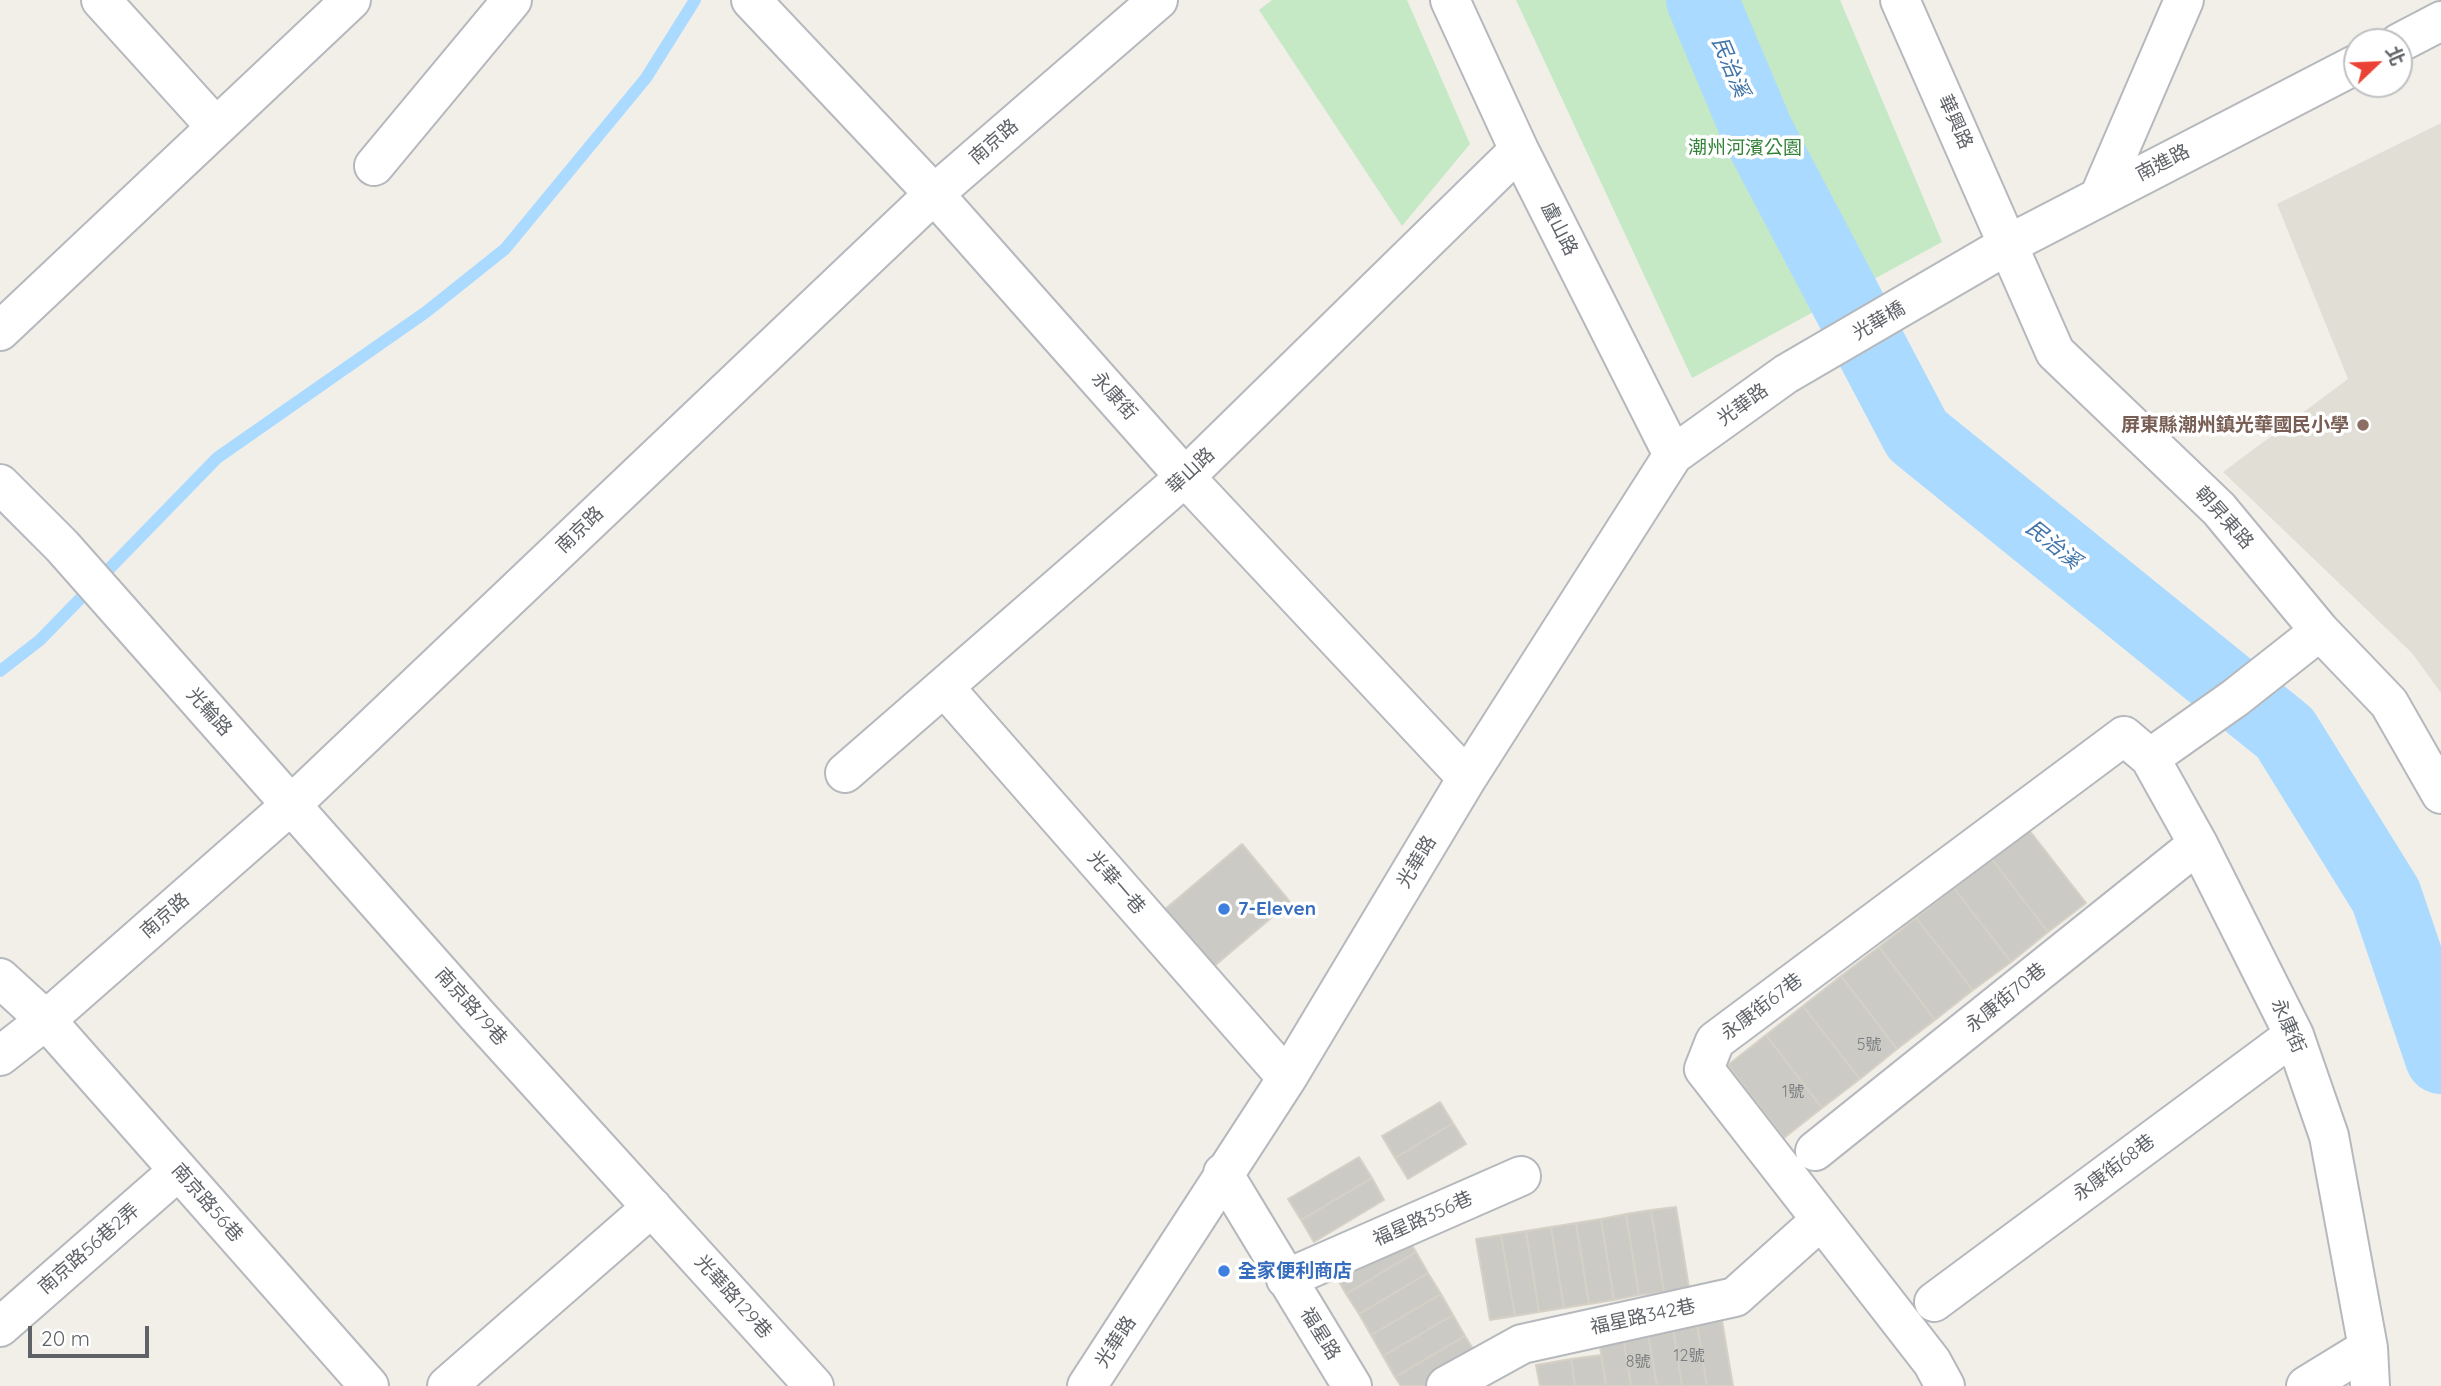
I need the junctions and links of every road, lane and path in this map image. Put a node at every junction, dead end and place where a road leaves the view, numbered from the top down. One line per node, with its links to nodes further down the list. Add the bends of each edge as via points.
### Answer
1 (101, 0): 12 (street)
2 (351, 0): 12 (street)
3 (512, 0): 14 (street)
4 (1158, 0): 15 (street, 南京路)
5 (1450, 0): 13 (street, 盧山路)
6 (1900, 0): 17 (street, 華興路)
7 (2184, 0): 16 (street)
8 (756, 6): 15 (street, 永康街)
9 (2441, 21): 10 (street)
10 (2413, 36)
11 (2343, 71): 16 (street, 南進路)
12 (216, 127): 19 (street)
13 (1519, 150): 21 (street, 盧山路); 22 (street, 華山路)
14 (374, 166)
15 (934, 194): 22 (street, 永康街); 30 (street, 南京路)
16 (2100, 195): 17 (street, 南進路)
17 (2009, 244): 18 (street, 南進路); 24 (street, 朝昇東路, via 2055,352 2219,509)
18 (1972, 268): 20 (street, 光華橋)
19 (0, 331)
20 (1786, 374): 21 (street, 光華路)
21 (1674, 455): 28 (street, 光華路)
22 (1185, 477): 25 (street, 華山路); 28 (street, 永康街)
23 (0, 484): 30 (street, 光輪路, via 62,546)
24 (2320, 631): 26 (street); 29 (street, 朝昇東路, via 2389,703)
25 (944, 687): 27 (street, 華山路); 36 (street, 光華一巷)
26 (2150, 758): 31 (street, 永康街); 42 (street, 永康街67巷, via 2124,736 1715,1041 1704,1069)
27 (845, 773)
28 (1467, 778): 36 (street, 光華路)
29 (2441, 794)
30 (292, 804): 33 (street, 南京路); 41 (street, 南京路79巷)
31 (2198, 844): 34 (street, 永康街); 37 (street, 永康街70巷)
32 (0, 978): 33 (street, 南京路56巷)
33 (46, 1020): 35 (street, 南京路); 38 (street, 南京路56巷)
34 (2294, 1035): 44 (street, 永康街68巷); 46 (street, 永康街, via 2329,1136)
35 (0, 1056)
36 (1287, 1078): 39 (street, 光華路)
37 (1815, 1151)
38 (178, 1171): 45 (street, 南京路56巷2弄); 47 (street, 南京路56巷)
39 (1223, 1173): 43 (street, 福星路); 50 (street, 光華路)
40 (1521, 1175): 43 (street, 福星路356巷)
41 (652, 1208): 48 (street); 49 (street, 光華路129巷)
42 (1821, 1220): 52 (street, 福星路342巷, via 1735,1297 1522,1344); 53 (street, 永康街67巷, via 1932,1362)
43 (1286, 1279): 51 (street, 福星路)
44 (1934, 1302)
45 (0, 1327)
46 (2368, 1348): 54 (street); 55 (street, 永康街)
47 (369, 1386)
48 (447, 1386)
49 (814, 1386)
50 (1087, 1386)
51 (1352, 1386)
52 (1446, 1386)
53 (1945, 1386)
54 (2306, 1386)
55 (2370, 1386)

